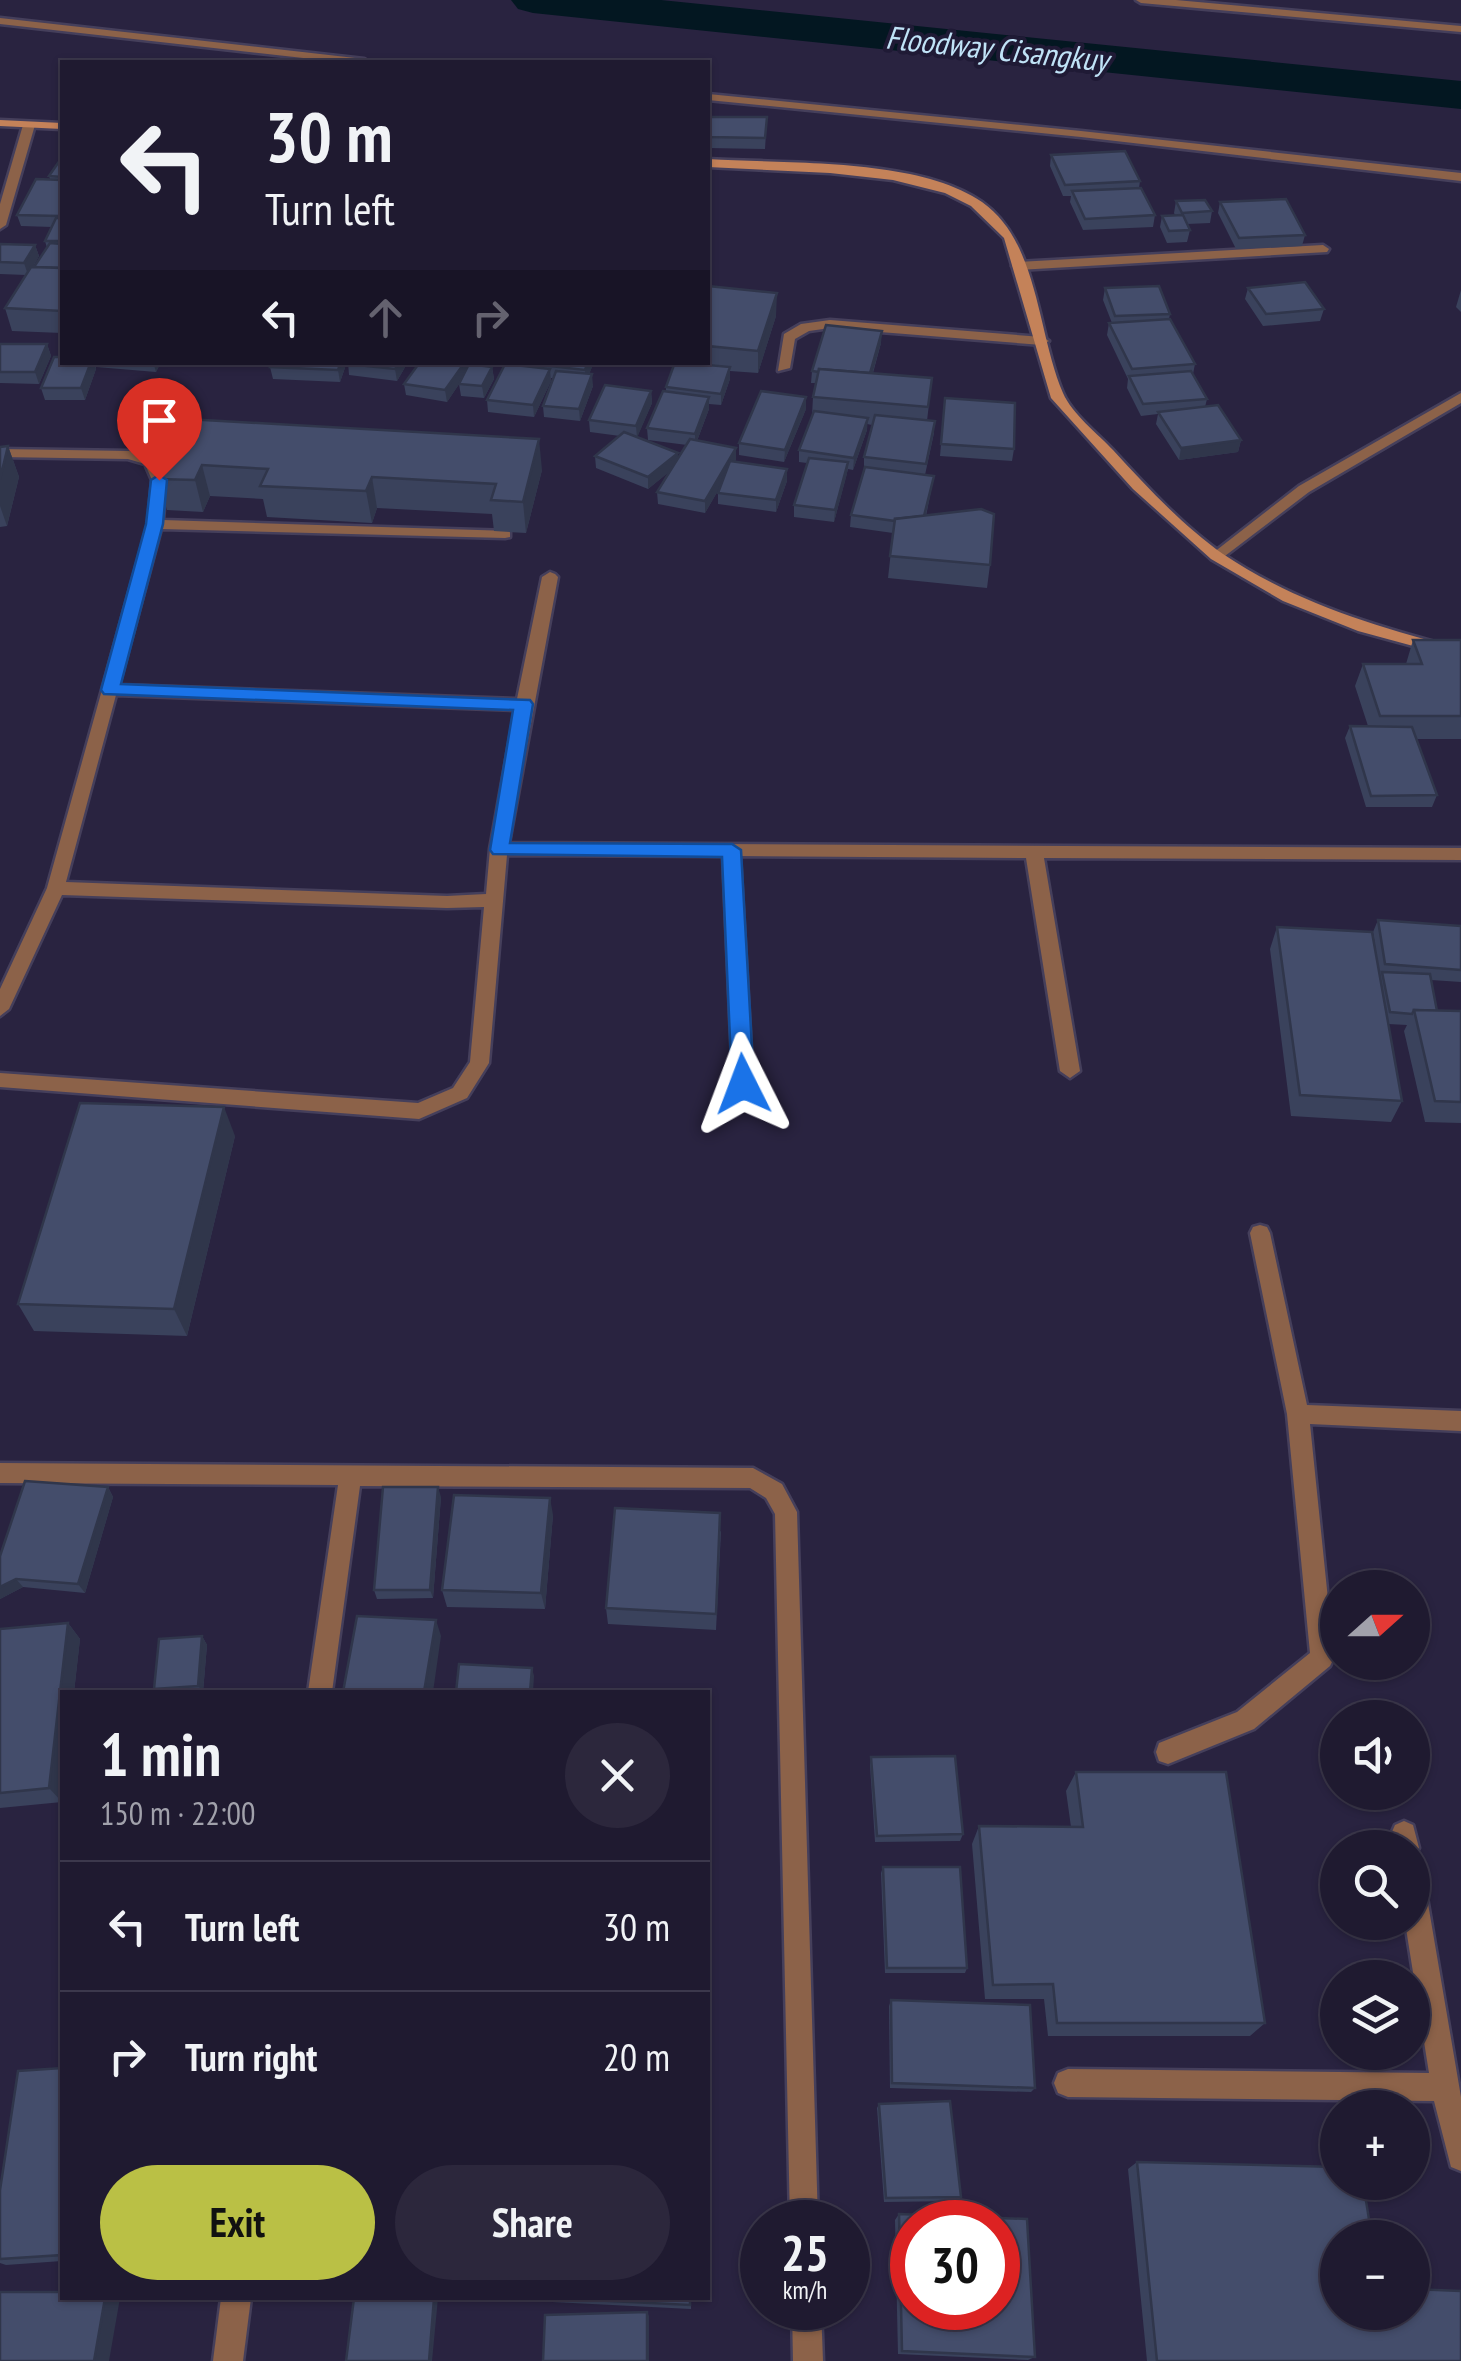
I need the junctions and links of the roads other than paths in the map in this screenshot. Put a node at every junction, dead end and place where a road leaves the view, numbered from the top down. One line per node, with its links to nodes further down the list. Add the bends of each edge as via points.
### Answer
1 (1141, 0): 3 (street)
2 (0, 21): 4 (street)
3 (1461, 28)
4 (346, 60)
5 (710, 98): 10 (street)
6 (0, 123): 7 (street)
7 (29, 124): 8 (street); 11 (street)
8 (60, 126)
9 (710, 163): 13 (street, via 876,175 949,190 995,217 1010,237)
10 (1461, 177)
11 (0, 225)
12 (1323, 250): 13 (street)
13 (1018, 266): 14 (street)
14 (1042, 341): 15 (street, via 830,324 794,332); 20 (street, via 1058,398 1138,486)
15 (783, 368)
16 (1461, 397): 20 (street, via 1304,489)
17 (0, 454): 18 (street, via 150,461 159,480)
18 (155, 524): 19 (street); 23 (street)
19 (505, 534)
20 (1216, 556): 22 (street, via 1288,598 1363,628)
21 (550, 577): 24 (street)
22 (1461, 654)
23 (110, 690): 24 (street); 29 (street)
24 (524, 704): 25 (street)
25 (500, 850): 26 (street); 30 (street)
26 (732, 850): 27 (street); 34 (street)
27 (1034, 852): 28 (street); 32 (street)
28 (1461, 854)
29 (56, 888): 30 (street); 31 (street)
30 (494, 900): 33 (street, via 479,1063 460,1093 419,1111)
31 (0, 1008)
32 (1070, 1071)
33 (0, 1080)
34 (743, 1084)
35 (1260, 1233): 36 (street)
36 (1298, 1414): 37 (street); 41 (street, via 1322,1658 1245,1720)
37 (1461, 1420)
38 (0, 1473): 39 (street)
39 (350, 1477): 40 (street); 46 (street, via 753,1478 781,1500)
40 (320, 1690)
41 (1168, 1752)
42 (1421, 1940): 44 (street)
43 (1068, 2082): 44 (street)
44 (1444, 2087): 45 (street)
45 (1461, 2158)
46 (803, 2200)
47 (236, 2300): 49 (street)
48 (807, 2330): 50 (street)
49 (228, 2361)
50 (808, 2361)

